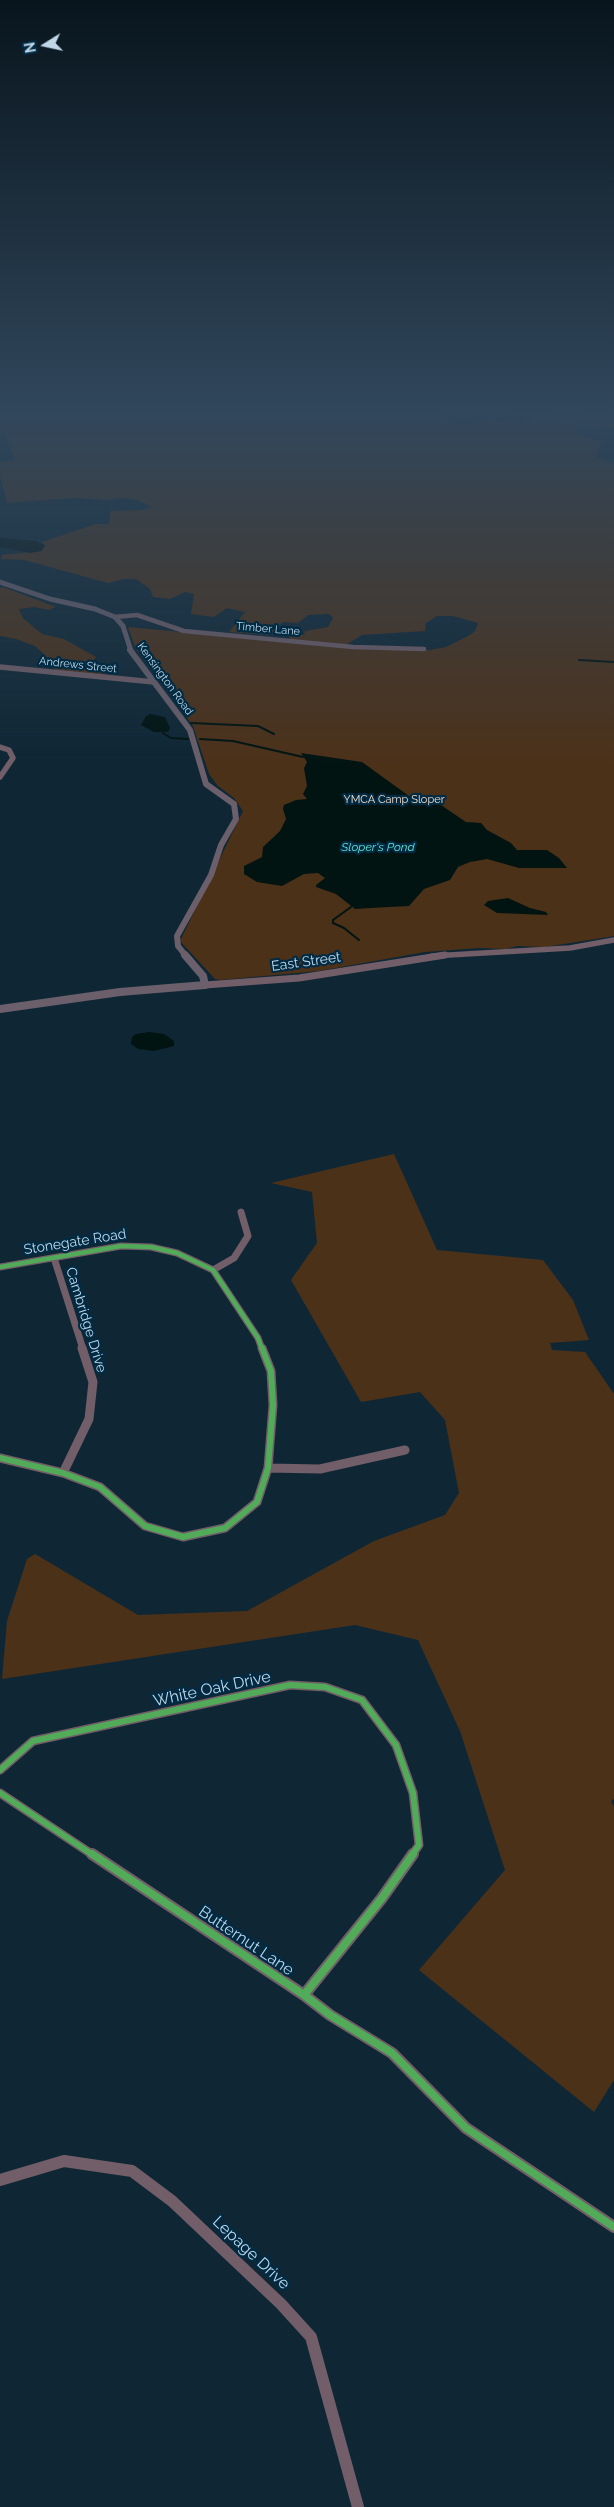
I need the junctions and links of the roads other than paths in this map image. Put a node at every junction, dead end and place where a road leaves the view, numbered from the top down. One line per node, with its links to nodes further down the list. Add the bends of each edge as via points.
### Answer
1 (0, 582): 2 (main road)
2 (115, 617): 3 (street, Timber Lane, via 137,615 184,631 371,648); 5 (main road, Kensington Road, via 123,626 130,649)
3 (424, 649)
4 (0, 667): 5 (street, Andrews Street)
5 (154, 682): 9 (main road, Kensington Road, via 190,730 206,784 234,804 236,819 177,936 178,946 203,976)
6 (0, 747): 7 (street, via 9,750 13,758)
7 (0, 777)
8 (614, 940): 9 (street, East Street, via 570,948 437,954 299,978)
9 (205, 985): 10 (main road, East Street, via 120,992)
10 (0, 1009)
11 (240, 1212): 14 (street, via 248,1236 234,1258)
12 (54, 1258): 13 (street, Stonegate Road); 14 (street, Stonegate Road, via 121,1246 151,1247); 18 (street, Cambridge Drive, via 92,1382 89,1419)
13 (0, 1267)
14 (213, 1270): 17 (street, via 258,1338 271,1371 273,1405)
15 (406, 1450): 17 (street, via 320,1469)
16 (0, 1458): 18 (street)
17 (268, 1468): 18 (street, via 257,1502 224,1528 183,1537 145,1526 100,1487)
18 (63, 1473)
19 (0, 1770): 21 (street, White Oak Drive, via 32,1741 290,1685 325,1687 362,1700 396,1745 413,1793 419,1845 382,1898)
20 (0, 1793): 21 (street, Butternut Lane)
21 (304, 1995): 23 (street, Butternut Lane, via 392,2053 466,2128)
22 (0, 2180): 24 (street, Lepage Drive, via 64,2161 132,2171 172,2201 281,2304 311,2337)
23 (614, 2227)
24 (358, 2507)

